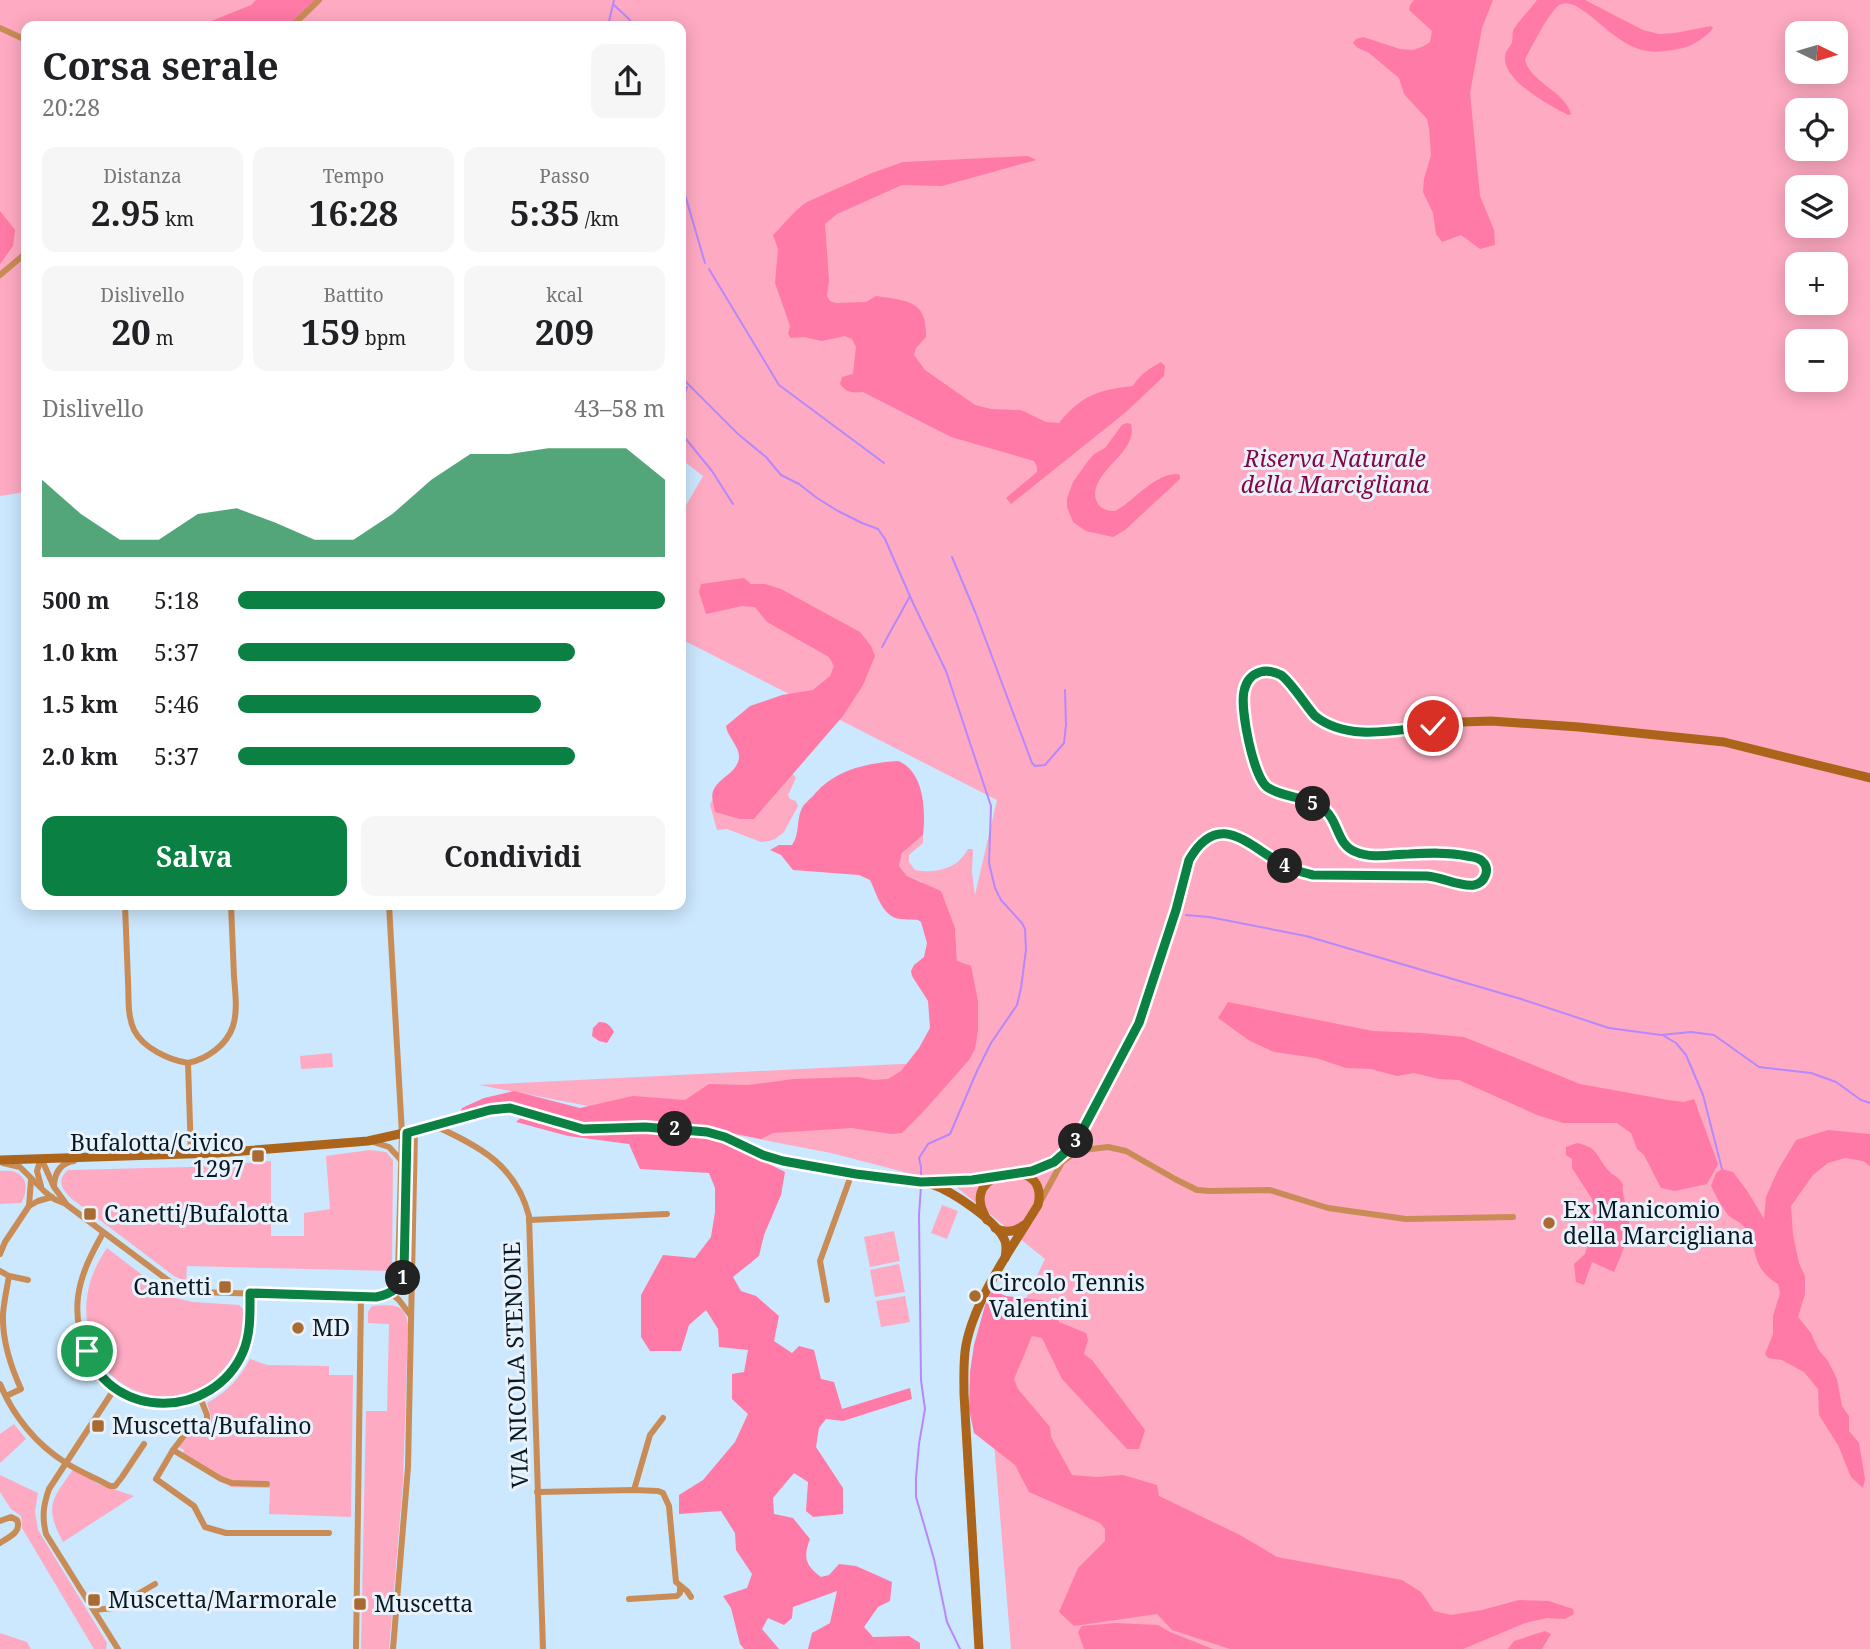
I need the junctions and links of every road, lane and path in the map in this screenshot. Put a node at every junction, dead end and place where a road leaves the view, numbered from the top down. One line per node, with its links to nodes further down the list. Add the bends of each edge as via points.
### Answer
1 (319, 0): 2 (street)
2 (297, 21)
3 (0, 28): 4 (street)
4 (21, 38)
5 (21, 257): 6 (street)
6 (0, 275)
7 (1870, 778): 15 (street, via 1724,742 1578,727 1491,721 1371,733 1344,730 1315,716 1280,675 1265,671 1252,676 1244,689 1243,709 1264,785 1320,806 1335,822 1341,841 1356,852 1465,855 1481,860 1485,877 1471,885 1427,876 1313,875 1284,865 1239,836 1210,838 1189,860 1145,1007)
8 (125, 910): 11 (street, via 133,1028 148,1046)
9 (231, 910): 11 (street, via 234,1023 215,1050)
10 (389, 910): 13 (street)
11 (188, 1063): 16 (street)
12 (435, 1126): 13 (street); 22 (street, via 510,1108 583,1129 707,1132 774,1159); 34 (street, VIA NICOLA STENONE, via 473,1143 501,1165 519,1190)
13 (408, 1133): 14 (street); 20 (street); 37 (street); 45 (street)
14 (368, 1141): 16 (street); 20 (street, via 389,1147)
15 (1073, 1150): 21 (street, via 1045,1167); 30 (street); 33 (street, via 1108,1147 1126,1151 1175,1179 1210,1191 1270,1190 1328,1208 1406,1219)
16 (191, 1154): 17 (street)
17 (100, 1156): 18 (street); 26 (street, via 64,1164)
18 (41, 1158): 19 (street); 26 (street); 27 (street, via 37,1171)
19 (0, 1161): 24 (street, via 20,1167)
20 (402, 1162): 37 (street)
21 (1019, 1172): 23 (street); 30 (street, via 1036,1183)
22 (852, 1173): 25 (street); 51 (street, via 820,1261)
23 (1000, 1176): 25 (street); 36 (street, via 981,1193 981,1208)
24 (31, 1180): 27 (street); 31 (street)
25 (921, 1182): 36 (street, via 952,1193)
26 (54, 1187): 29 (street)
27 (44, 1191): 28 (street)
28 (52, 1197): 29 (street); 31 (street)
29 (67, 1205): 38 (street)
30 (1038, 1205): 35 (street)
31 (29, 1206): 39 (street)
32 (667, 1214): 34 (street)
33 (1513, 1217)
34 (529, 1220): 63 (street, VIA NICOLA STENONE)
35 (1028, 1222): 36 (street, via 1013,1231); 40 (street)
36 (990, 1224): 40 (street, via 1006,1245)
37 (402, 1229): 42 (street); 47 (street, via 397,1280)
38 (103, 1233): 46 (street, via 177,1287 193,1292); 54 (street, via 83,1274 78,1316 90,1359)
39 (0, 1254)
40 (1003, 1263): 77 (street, via 975,1315 965,1354)
41 (0, 1272): 43 (street)
42 (404, 1275): 45 (street); 47 (street)
43 (9, 1276): 44 (street); 55 (street, via 3,1315 5,1343 21,1389)
44 (28, 1280)
45 (413, 1286): 49 (street)
46 (250, 1293): 48 (street); 56 (street, via 249,1331 242,1356 222,1382)
47 (390, 1293): 48 (street); 50 (street)
48 (361, 1297): 74 (street)
49 (413, 1297): 50 (street); 52 (street)
50 (399, 1300): 52 (street)
51 (827, 1300)
52 (412, 1318): 75 (street, via 408,1467)
53 (0, 1384): 55 (street)
54 (114, 1388): 56 (street, via 159,1404); 60 (street)
55 (6, 1396): 60 (street, via 37,1440)
56 (200, 1397): 59 (street, via 207,1422 186,1433)
57 (663, 1418): 62 (street, via 650,1435)
58 (144, 1444): 60 (street, via 115,1486)
59 (173, 1450): 61 (street, via 232,1483); 65 (street, via 156,1479 194,1506 205,1527 226,1533)
60 (66, 1463): 71 (street, via 43,1504 43,1523)
61 (267, 1484)
62 (634, 1489): 63 (street); 68 (street, via 659,1491 667,1499)
63 (537, 1492): 76 (street, VIA NICOLA STENONE)
64 (0, 1521): 66 (street, via 11,1517 19,1525)
65 (329, 1533)
66 (0, 1543)
67 (155, 1584): 71 (street, via 114,1608)
68 (680, 1586): 69 (street); 70 (street, via 677,1596)
69 (691, 1597)
70 (629, 1599)
71 (94, 1610): 72 (street)
72 (113, 1645): 73 (street)
73 (118, 1649)
74 (356, 1649)
75 (393, 1649)
76 (543, 1649)
77 (979, 1649)

